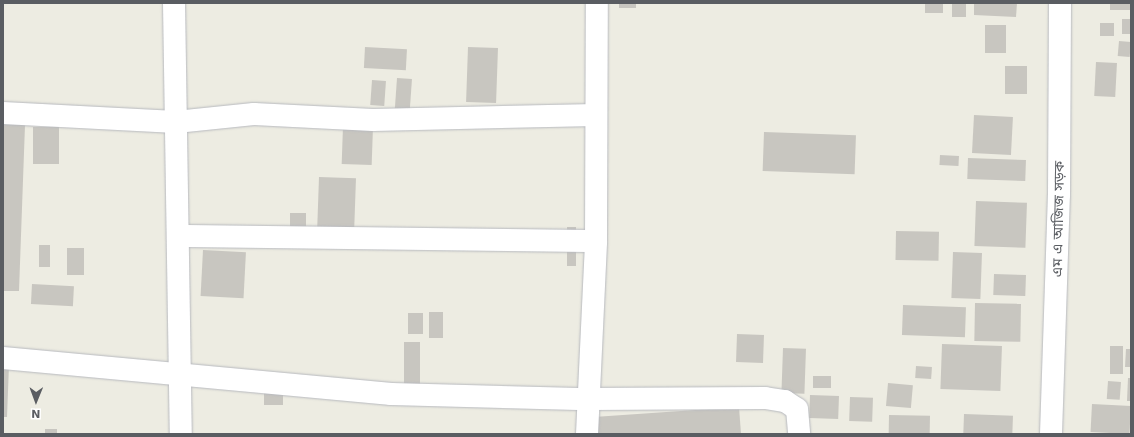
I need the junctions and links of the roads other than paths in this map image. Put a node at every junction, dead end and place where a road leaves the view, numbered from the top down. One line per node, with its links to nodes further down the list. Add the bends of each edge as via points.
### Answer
1 (174, 3): 6 (street)
2 (597, 3): 5 (street)
3 (1060, 3): 15 (street, এম এ আজিজ সড়ক, via 1059,195)
4 (3, 113): 6 (street)
5 (596, 116): 6 (street, via 373,120 254,114); 8 (street)
6 (176, 122): 7 (street)
7 (178, 236): 8 (street); 10 (street)
8 (596, 240): 11 (street)
9 (3, 358): 10 (street)
10 (180, 373): 11 (street, via 391,394); 12 (street)
11 (588, 400): 13 (street); 14 (street, via 712,398 785,401 797,409)
12 (181, 434)
13 (587, 434)
14 (798, 434)
15 (1051, 434)

